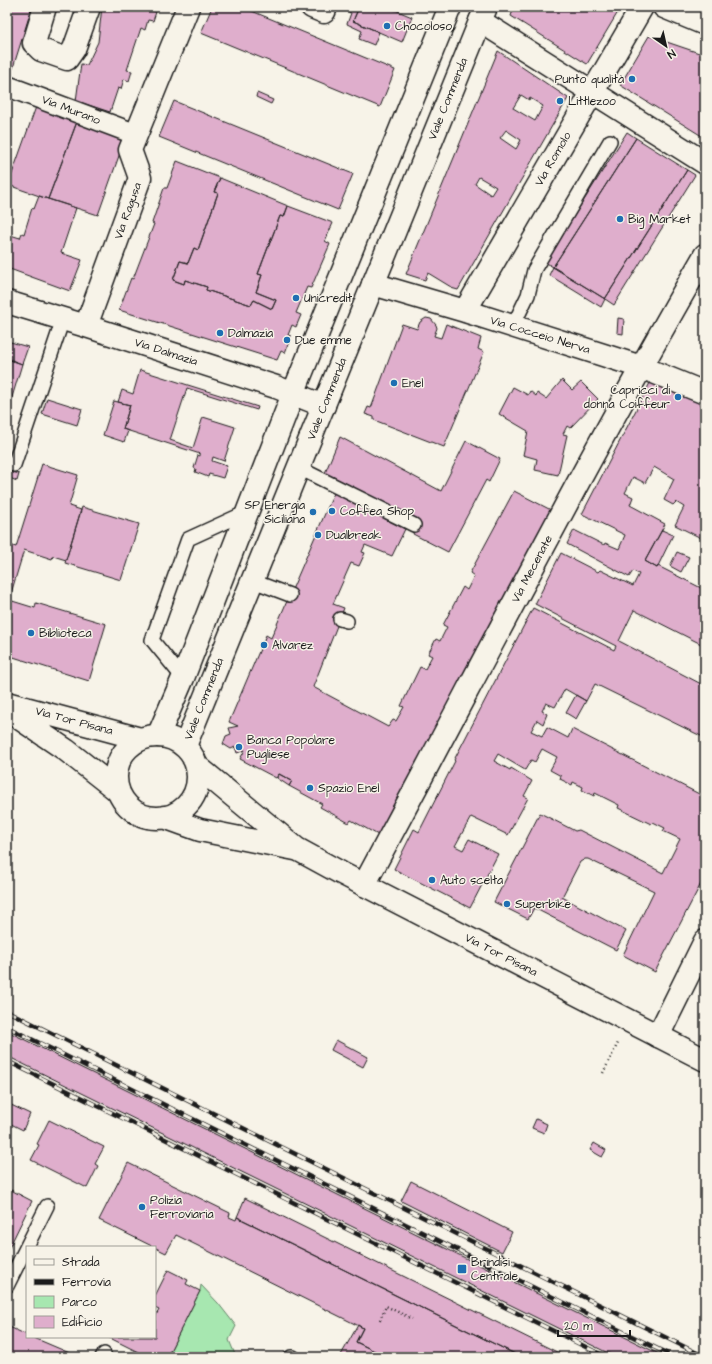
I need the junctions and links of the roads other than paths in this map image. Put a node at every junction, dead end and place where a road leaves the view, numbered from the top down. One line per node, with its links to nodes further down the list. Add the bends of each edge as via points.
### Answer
1 (45, 7): 2 (street, via 34,43 41,50 67,59 74,49)
2 (89, 7)
3 (188, 7): 13 (street, Via Ragusa)
4 (312, 7): 5 (street, via 324,12)
5 (326, 7)
6 (451, 7): 9 (street); 25 (street)
7 (642, 7): 12 (street, Via Romolo)
8 (664, 7): 10 (street)
9 (483, 14): 12 (street); 17 (street, Viale Commenda)
10 (705, 24)
11 (7, 86): 13 (street, Via Murano)
12 (592, 92): 15 (street); 19 (street, Via Romolo)
13 (135, 134): 21 (street, Via Ragusa, via 130,150 140,178)
14 (610, 141): 22 (lane, via 534,270 528,295)
15 (705, 164)
16 (705, 255): 23 (street, Via Mecenate)
17 (373, 284): 19 (street, Via Cocceio Nerva); 26 (street, Viale Commenda)
18 (7, 302): 20 (street, Via Dalmazia)
19 (465, 311): 22 (street, Via Cocceio Nerva)
20 (63, 319): 21 (street, Via Dalmazia); 27 (lane, via 14,465)
21 (86, 326): 25 (street, Via Dalmazia)
22 (512, 326): 23 (street, Via Cocceio Nerva)
23 (642, 367): 24 (street, Via Cocceio Nerva); 42 (street, Via Mecenate)
24 (705, 393)
25 (293, 394): 26 (street, Via Dalmazia); 29 (street)
26 (324, 406): 28 (street, Viale Commenda)
27 (7, 463)
28 (299, 468): 30 (lane); 31 (street, Viale Commenda)
29 (247, 512): 33 (street); 33 (lane, via 188,539 152,640)
30 (414, 525)
31 (253, 581): 32 (lane); 37 (street, Viale Commenda)
32 (290, 595)
33 (183, 678): 36 (street)
34 (7, 703): 36 (street, Via Tor Pisana)
35 (7, 710): 39 (street, Via Tor Pisana, via 66,750)
36 (149, 737): 37 (street, Via Tor Pisana, via 172,738); 39 (street, Via Tor Pisana, via 124,751 116,770)
37 (185, 746): 38 (street, Via Tor Pisana)
38 (197, 766): 40 (street, Via Tor Pisana, via 198,777 192,798 175,814); 41 (street, Via Tor Pisana)
39 (118, 791): 40 (street, Via Tor Pisana, via 123,801 141,815 152,818)
40 (164, 817): 41 (street, Via Tor Pisana, via 200,830)
41 (297, 849): 42 (street, Via Tor Pisana)
42 (364, 885): 44 (street, Via Tor Pisana)
43 (705, 941): 44 (street)
44 (658, 1036): 45 (street, Via Tor Pisana)
45 (705, 1060)
46 (47, 1206): 47 (lane)
47 (27, 1246)
48 (26, 1248): 49 (lane)
49 (7, 1286)

